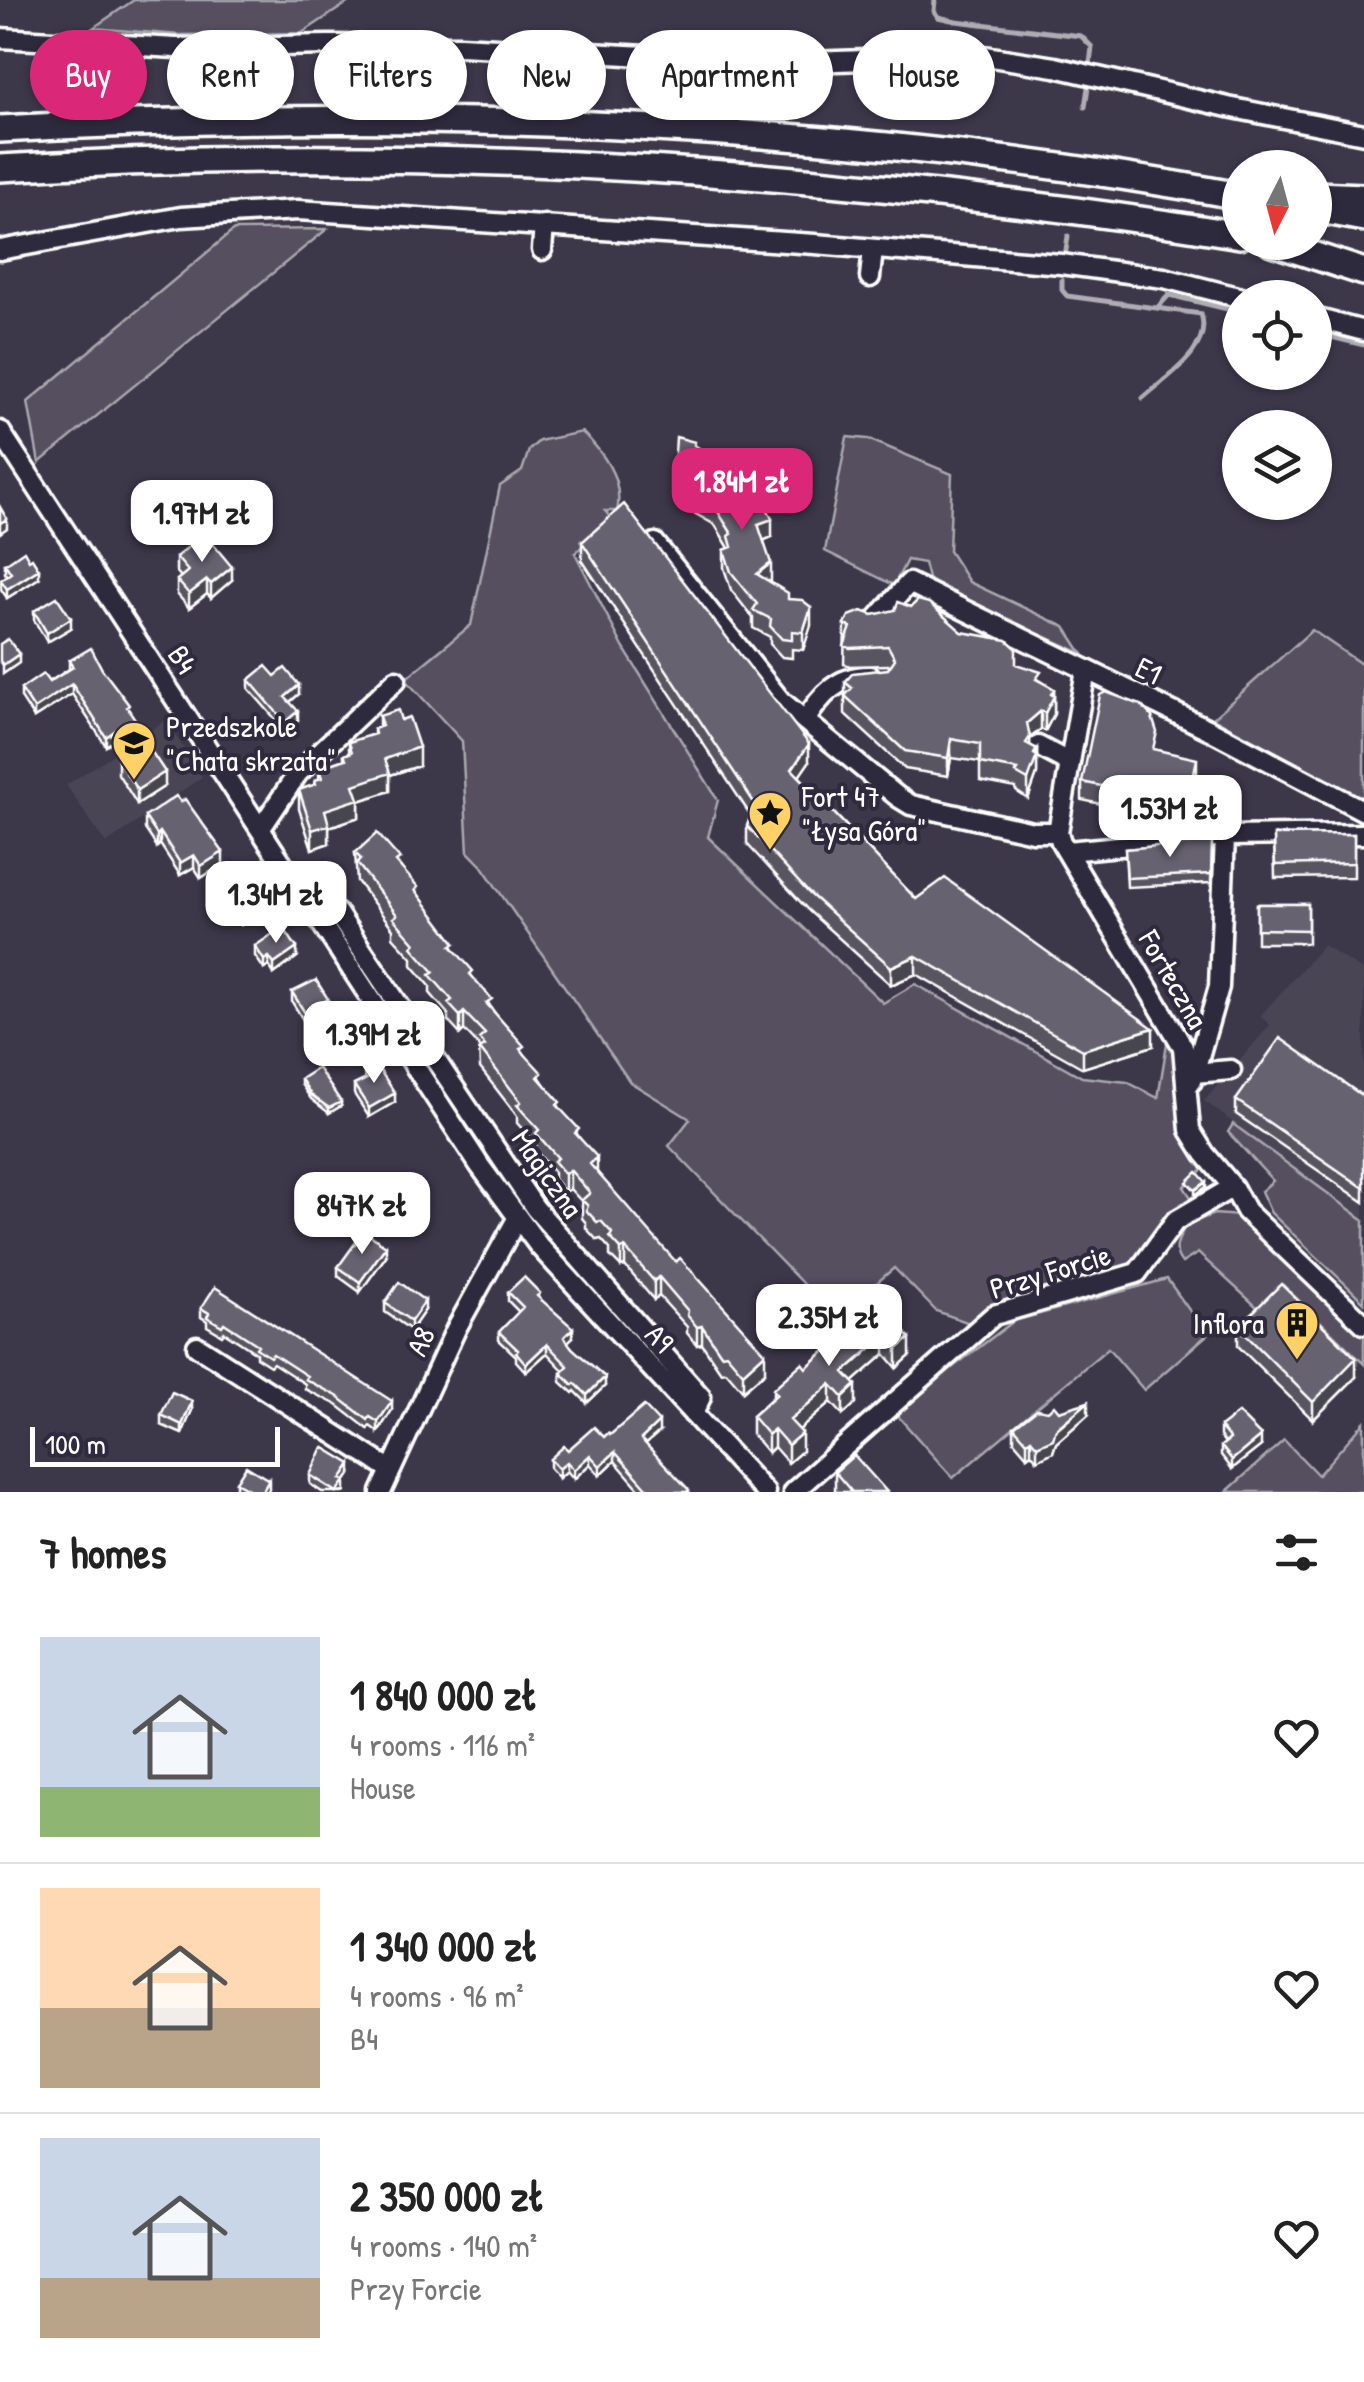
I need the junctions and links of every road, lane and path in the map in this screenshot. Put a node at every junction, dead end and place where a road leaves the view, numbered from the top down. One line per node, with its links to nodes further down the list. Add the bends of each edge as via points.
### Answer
1 (0, 38): 3 (street, via 176,48 460,46 777,63 985,56)
2 (0, 129): 5 (highway, via 241,120 528,122 838,142)
3 (1364, 134)
4 (0, 168): 11 (highway, via 309,158 549,162 864,185)
5 (1222, 192)
6 (1332, 196): 7 (highway)
7 (1364, 197)
8 (1332, 212): 9 (highway)
9 (1364, 218)
10 (544, 225): 12 (street, via 368,212 234,212); 13 (street); 14 (street)
11 (1222, 232)
12 (0, 250)
13 (542, 250)
14 (873, 250): 19 (street); 20 (street, via 1061,264)
15 (1332, 252): 16 (highway)
16 (1364, 258)
17 (1327, 260): 18 (highway)
18 (1364, 272)
19 (870, 277)
20 (1222, 293)
21 (1332, 323): 22 (street)
22 (1364, 331)
23 (0, 431): 33 (street, B4)
24 (655, 543): 29 (street, via 780,701)
25 (876, 620): 26 (street, E1, via 909,583 1037,655)
26 (1086, 670): 31 (street); 32 (street, E1)
27 (883, 676): 29 (street, via 839,683 820,696)
28 (396, 680): 33 (street, via 298,773)
29 (805, 720): 34 (street, via 911,804)
30 (1038, 746): 31 (street)
31 (1070, 763): 34 (street)
32 (1364, 810)
33 (261, 828): 38 (street, B4)
34 (1058, 832): 37 (street, Forteczna)
35 (1364, 834): 36 (street)
36 (1225, 836): 37 (street); 40 (street, via 1219,987)
37 (1067, 851): 41 (street, Forteczna, via 1183,1047)
38 (322, 921): 43 (street, B4); 46 (street, Magiczna, via 337,912 535,1208 701,1398)
39 (1231, 1070): 40 (street)
40 (1194, 1073): 41 (street)
41 (1187, 1106): 42 (street, Forteczna, via 1190,1130)
42 (1233, 1188): 44 (street, Forteczna, via 1246,1212); 50 (street, Przy Forcie, via 1175,1221 1137,1273 994,1314)
43 (518, 1218): 46 (street, A9); 47 (street, A8, via 456,1329)
44 (1364, 1324)
45 (198, 1346): 47 (street)
46 (693, 1414): 49 (street, A9)
47 (390, 1470): 48 (street, A8)
48 (381, 1492)
49 (765, 1492)
50 (792, 1492)

